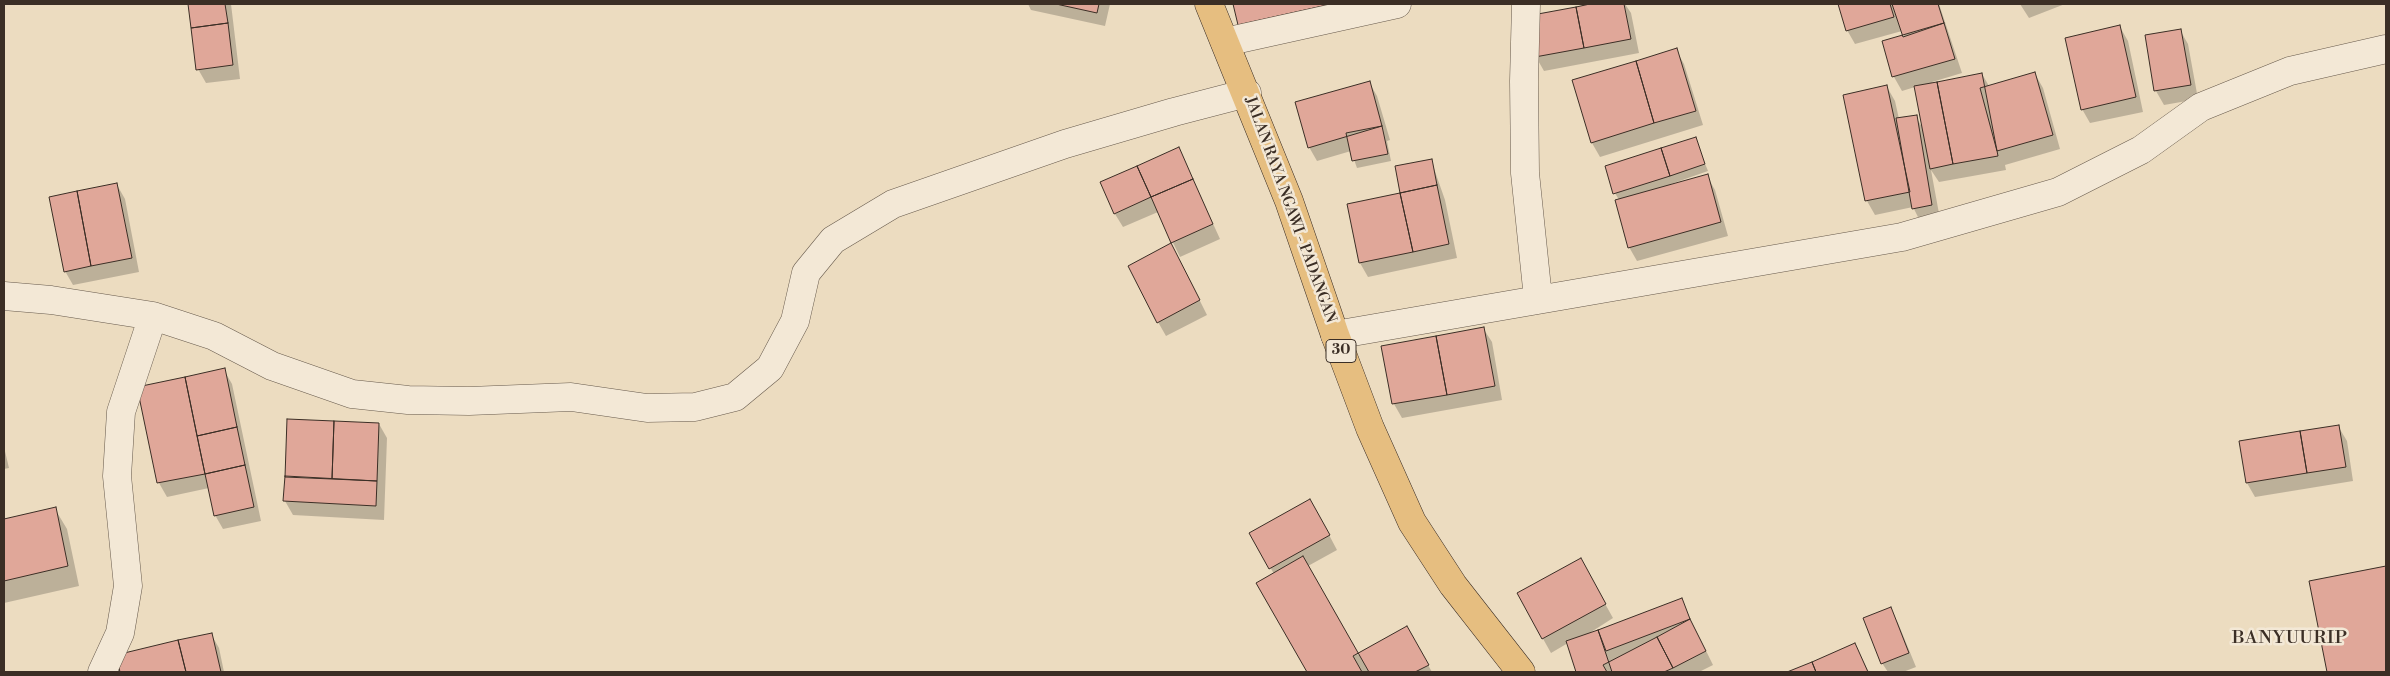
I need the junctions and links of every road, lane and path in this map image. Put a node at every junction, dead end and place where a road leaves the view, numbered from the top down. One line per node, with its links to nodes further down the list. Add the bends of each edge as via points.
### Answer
1 (1210, 4): 4 (highway, JALAN RAYA NGAWI - PADANGAN / 30)
2 (1397, 4): 4 (street)
3 (1526, 4): 8 (street, via 1525,173)
4 (1225, 42): 6 (highway, JALAN RAYA NGAWI - PADANGAN / 30)
5 (2386, 49): 8 (street, via 2290,71 2201,107 2141,150 2058,192 1902,237)
6 (1247, 93): 9 (street, via 1065,144 893,204 833,240 806,273 795,321 770,368 735,397 695,407 647,408 571,397 426,400 352,394 272,366 214,336); 10 (highway, JALAN RAYA NGAWI - PADANGAN / 30, via 1289,201)
7 (4, 296): 9 (street)
8 (1538, 298): 10 (street)
9 (152, 316): 11 (street, via 121,412 117,476 128,586 120,633)
10 (1335, 335): 12 (highway, JALAN RAYA NGAWI - PADANGAN / 30, via 1370,428 1412,522 1453,585)
11 (102, 672)
12 (1521, 672)

